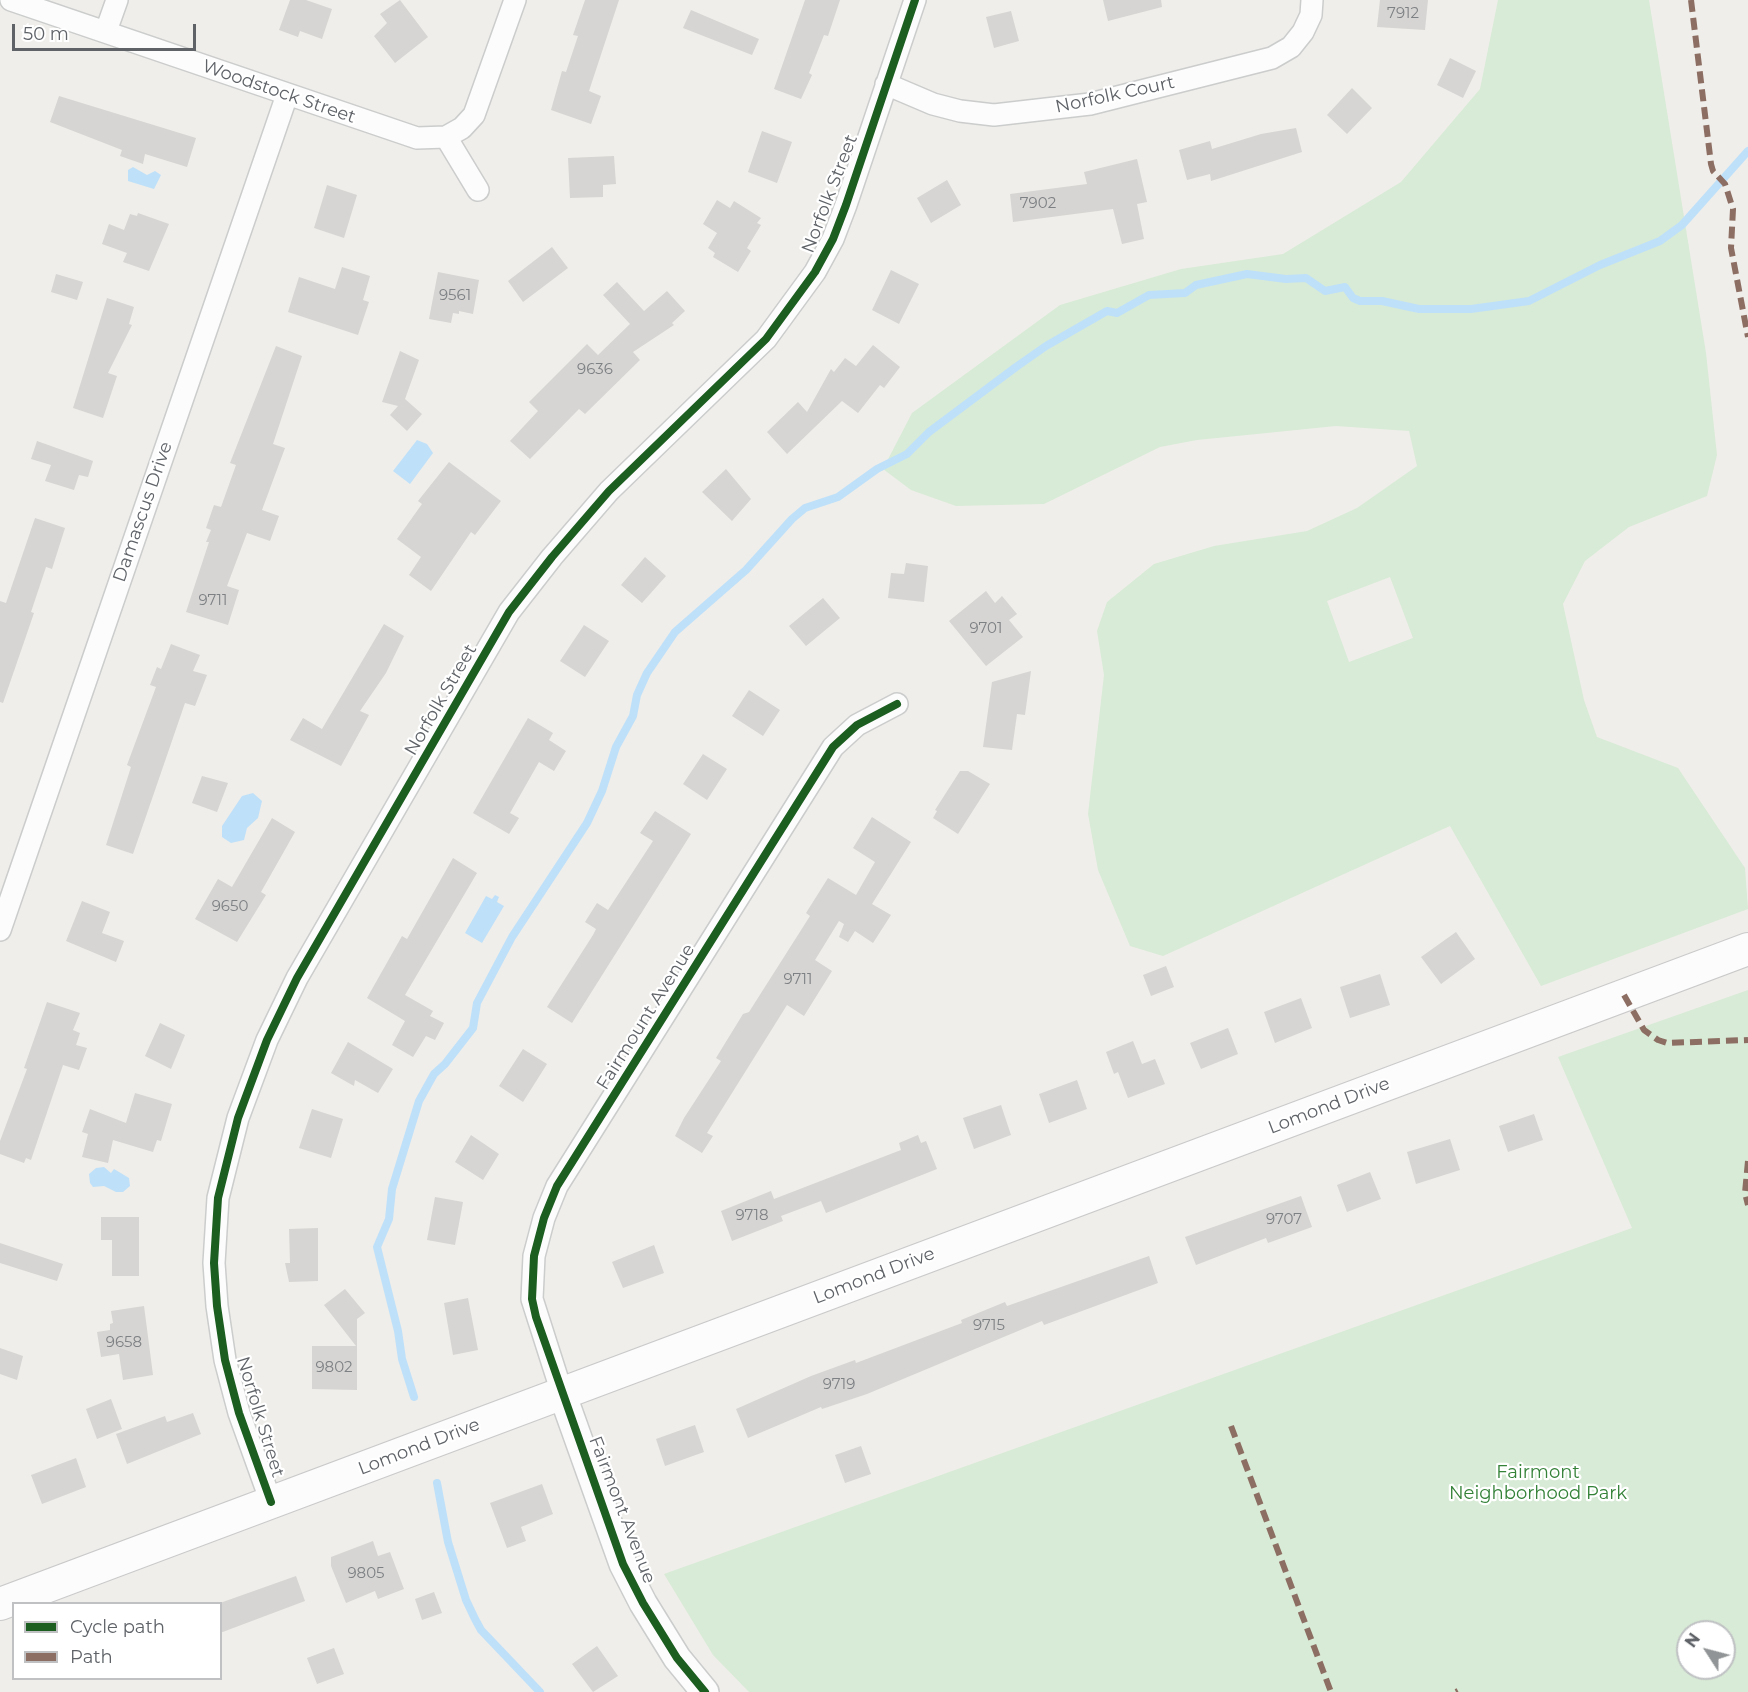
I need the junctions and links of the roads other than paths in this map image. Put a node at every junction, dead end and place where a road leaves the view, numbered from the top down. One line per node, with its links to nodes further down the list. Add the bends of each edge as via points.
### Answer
1 (11, 0): 6 (street, Woodstock Street)
2 (117, 0): 6 (street)
3 (515, 0): 9 (street, via 474,115 462,128)
4 (915, 0): 7 (street, Norfolk Street)
5 (1312, 0): 7 (street, Norfolk Court, via 1311,15 1303,32 1291,47 1272,58 1090,104 994,115 933,104)
6 (106, 32): 8 (street, Woodstock Street)
7 (886, 84): 15 (street, Norfolk Street, via 846,205 815,272 765,339 609,491 509,612 297,978 267,1040 238,1118 218,1198 214,1263 225,1360 239,1413)
8 (287, 95): 9 (street, Woodstock Street, via 417,138); 12 (street, Damascus Drive)
9 (446, 136): 10 (street)
10 (478, 190)
11 (897, 704): 14 (street, Fairmount Avenue, via 857,725 833,747 557,1186 534,1256 532,1299)
12 (0, 930)
13 (1748, 949): 14 (main road, Lomond Drive)
14 (562, 1393): 15 (main road, Lomond Drive); 17 (street, Fairmont Avenue, via 623,1564 677,1658)
15 (271, 1502): 16 (main road, Lomond Drive)
16 (0, 1604)
17 (705, 1692)

